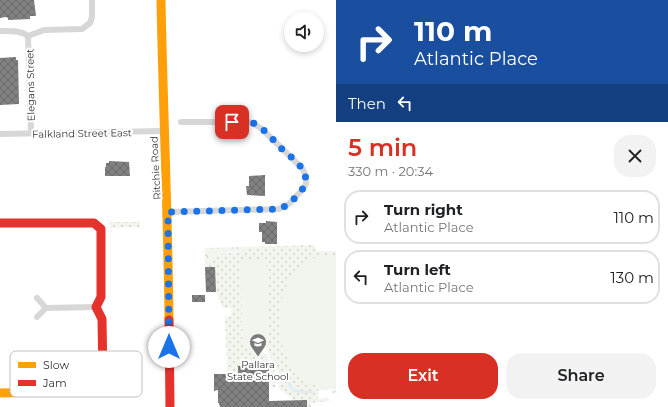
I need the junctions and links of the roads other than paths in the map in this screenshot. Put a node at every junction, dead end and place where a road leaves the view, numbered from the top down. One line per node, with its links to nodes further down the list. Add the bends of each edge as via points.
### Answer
1 (92, 0): 4 (street, via 90,23 82,29 44,30)
2 (161, 0): 6 (street, Ritchie Road)
3 (0, 31): 4 (street, via 24,33)
4 (28, 36): 8 (street, Elegans Street)
5 (181, 122): 9 (street, via 252,123 262,129 302,168 306,184 289,204 279,209)
6 (164, 131): 8 (street, Falkland Street East); 9 (street, Ritchie Road)
7 (0, 134): 8 (street, Falkland Street East)
8 (31, 134)
9 (168, 212): 18 (street, Ritchie Road)
10 (0, 223): 12 (street, via 94,223 101,229 101,297)
11 (37, 298): 13 (street)
12 (96, 307): 13 (street); 15 (street, via 102,319)
13 (46, 308): 14 (street)
14 (37, 317)
15 (103, 351)
16 (0, 393): 17 (street)
17 (10, 393)
18 (170, 407)

